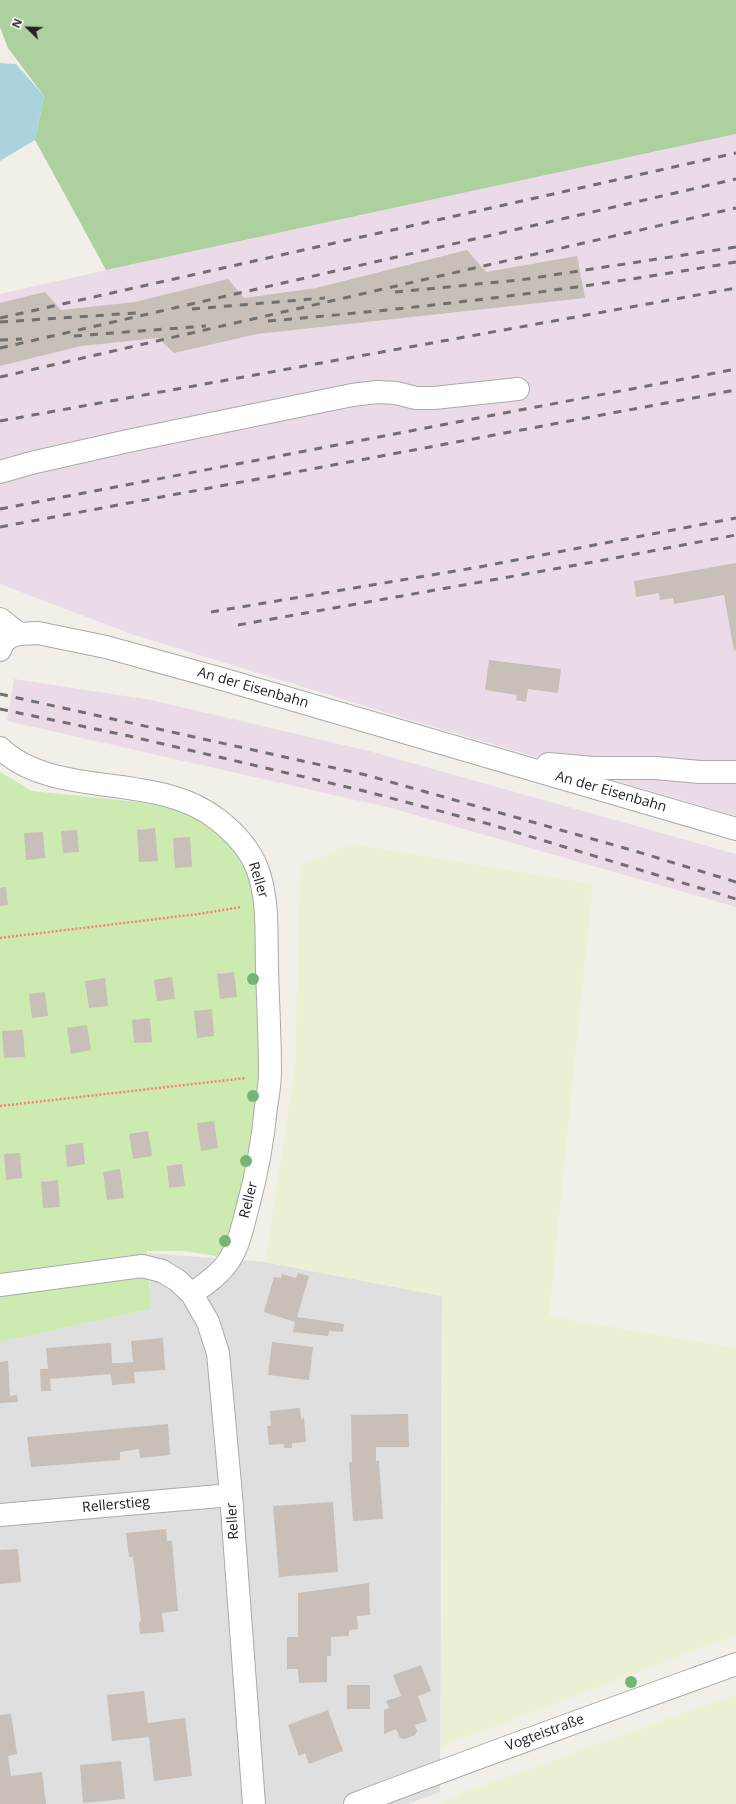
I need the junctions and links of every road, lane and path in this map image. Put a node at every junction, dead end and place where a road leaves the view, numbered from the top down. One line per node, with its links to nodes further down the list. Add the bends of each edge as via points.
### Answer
1 (518, 389): 2 (street, via 434,398 377,392 352,395 128,441)
2 (0, 472)
3 (0, 619): 4 (street)
4 (19, 634): 5 (street, via 9,637); 7 (street, An der Eisenbahn, via 38,633 106,647)
5 (0, 650)
6 (0, 748): 10 (street, Reller, via 20,764 37,771 155,792 186,802 216,817 238,837 248,851 257,868)
7 (485, 755): 8 (street, An der Eisenbahn, via 594,768); 9 (street, An der Eisenbahn)
8 (736, 772)
9 (736, 829)
10 (265, 903): 11 (path, via 198,914); 12 (street, Reller)
11 (0, 938)
12 (270, 1075): 13 (path); 15 (street, Reller, via 264,1131 238,1243 230,1260 217,1275)
13 (0, 1106)
14 (0, 1285): 15 (street, via 142,1266 162,1271)
15 (192, 1294): 16 (street, Reller, via 208,1322 218,1353)
16 (231, 1495): 17 (street, Rellerstieg); 19 (street, Reller)
17 (0, 1515)
18 (736, 1664): 20 (street, Vogteistraße)
19 (254, 1804)
20 (354, 1804)

